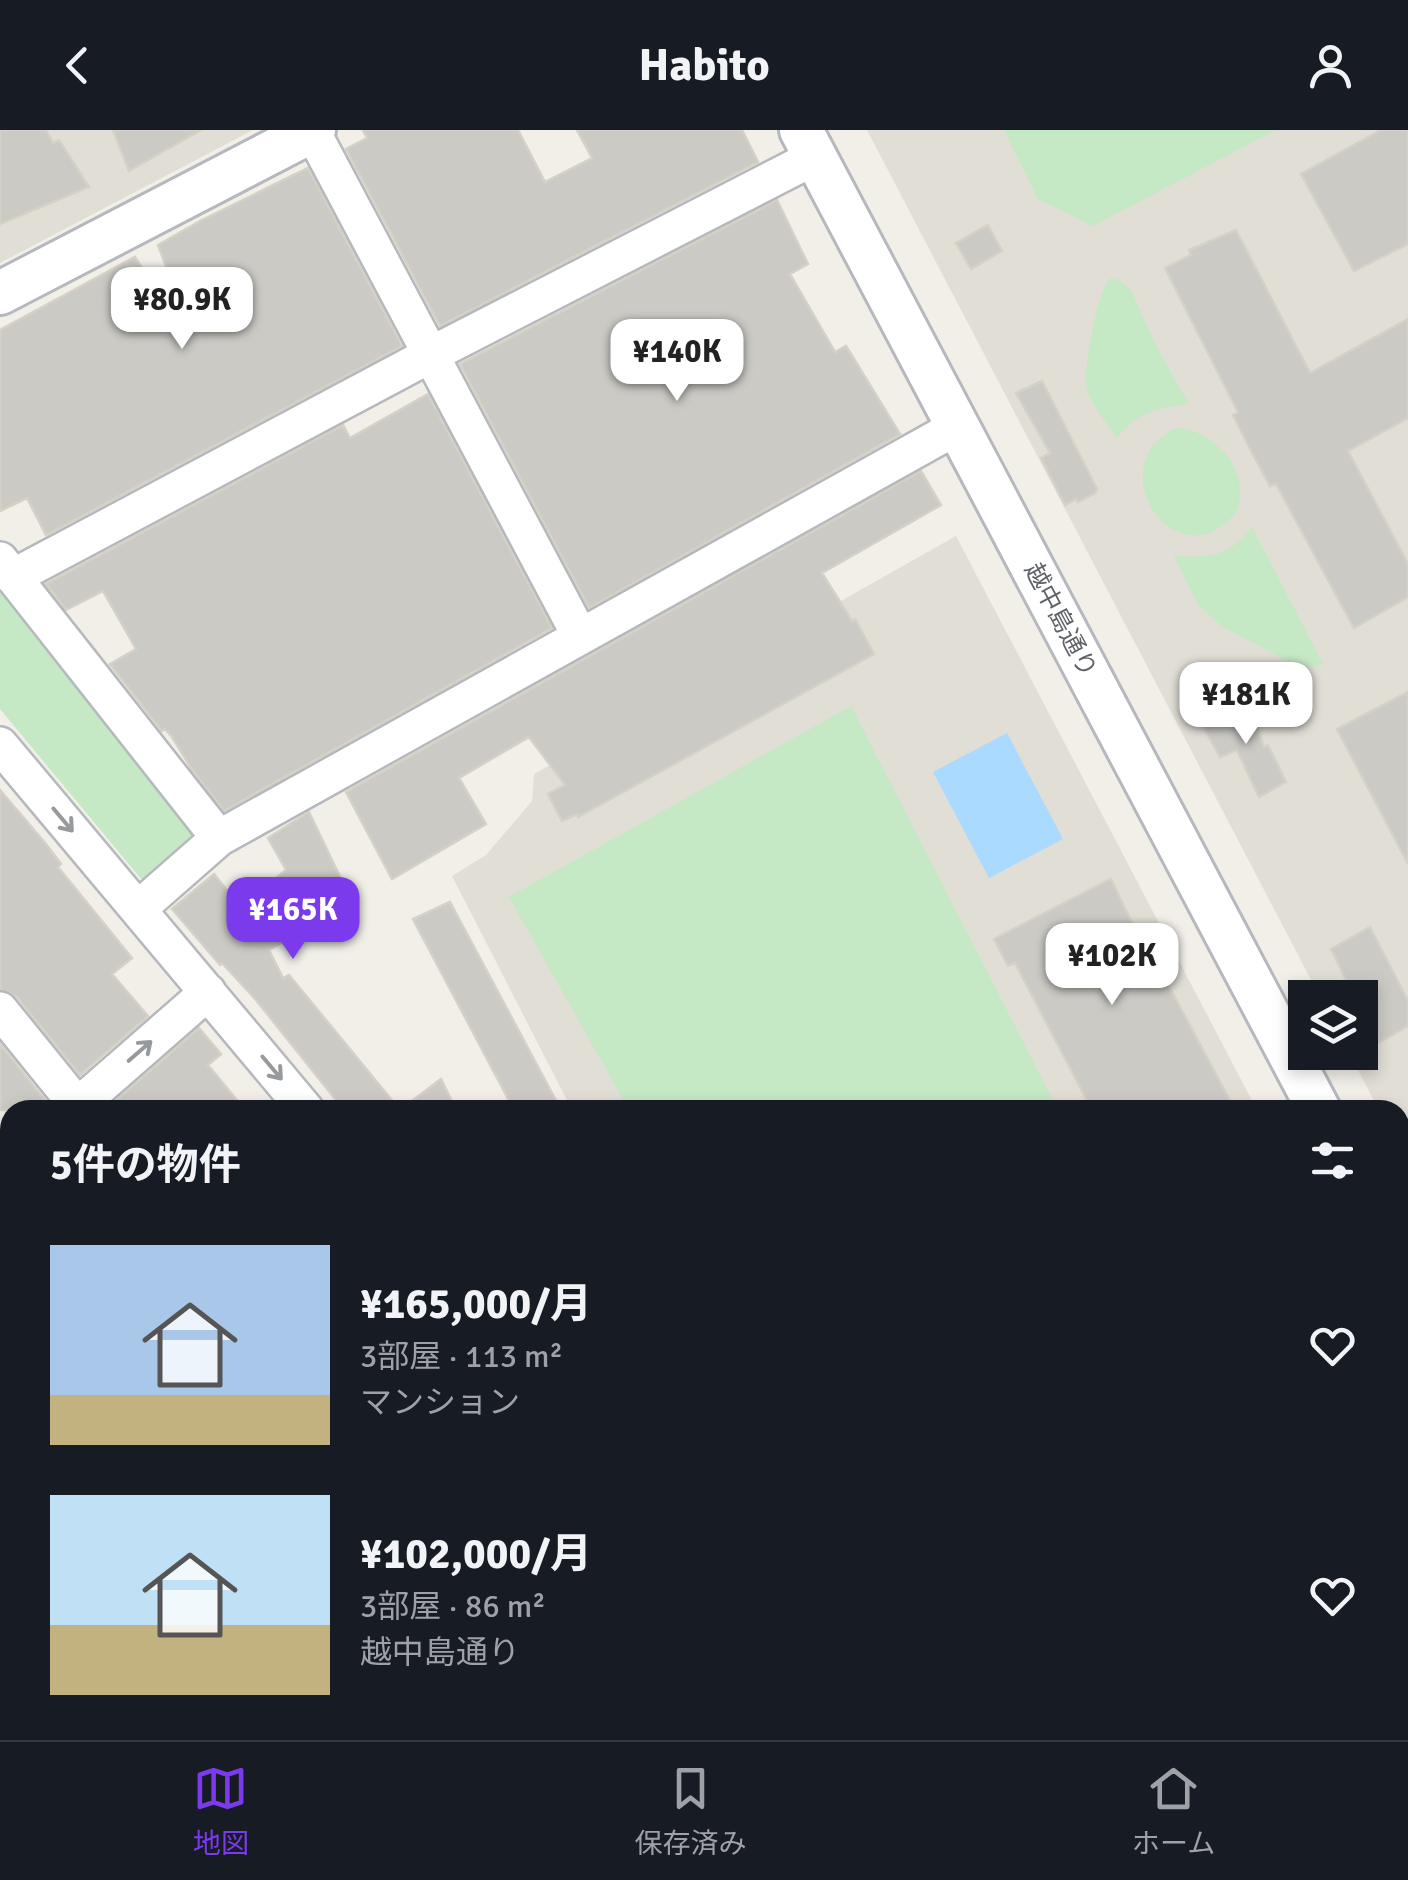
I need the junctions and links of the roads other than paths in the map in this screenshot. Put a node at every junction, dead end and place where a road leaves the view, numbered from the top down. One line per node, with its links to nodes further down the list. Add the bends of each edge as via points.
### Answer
1 (313, 130): 3 (street); 4 (street)
2 (808, 144): 4 (street); 5 (street, 越中島通り)
3 (0, 293)
4 (430, 355): 6 (street); 7 (street)
5 (957, 427): 7 (street); 16 (street, 越中島通り)
6 (7, 568): 9 (street)
7 (580, 636): 9 (street)
8 (0, 745): 10 (street, one-way to 10)
9 (219, 838): 10 (street)
10 (138, 909): 11 (street)
11 (208, 992): 14 (street, one-way to 11); 15 (street, one-way to 15)
12 (0, 1010): 13 (street)
13 (70, 1100)
14 (87, 1100)
15 (298, 1100)
16 (1314, 1100)

